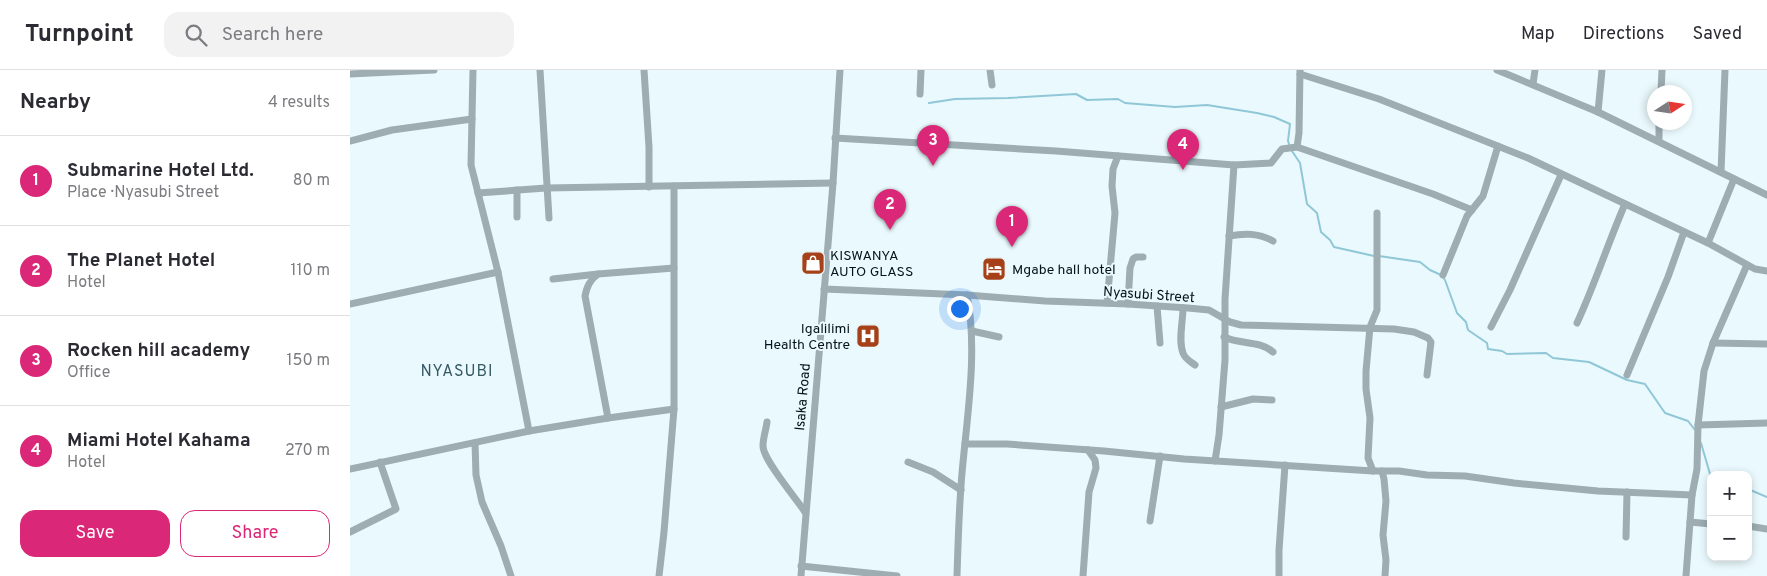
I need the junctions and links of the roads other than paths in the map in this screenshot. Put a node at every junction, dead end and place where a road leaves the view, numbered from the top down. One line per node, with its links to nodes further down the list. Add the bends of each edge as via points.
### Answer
1 (434, 70): 13 (street)
2 (473, 70): 21 (street)
3 (540, 70): 36 (street)
4 (644, 70): 35 (street)
5 (840, 70): 23 (street, Isaka Road)
6 (921, 70): 19 (street)
7 (990, 70): 17 (street)
8 (1497, 70): 16 (street)
9 (1535, 70): 16 (street)
10 (1602, 70): 20 (street)
11 (1662, 70): 18 (street)
12 (1725, 70): 30 (street)
13 (378, 72): 15 (street)
14 (1300, 72): 26 (street); 27 (street)
15 (350, 74)
16 (1533, 84): 20 (street)
17 (992, 85)
18 (1661, 85)
19 (920, 94)
20 (1598, 112): 24 (street)
21 (472, 120): 25 (street, via 392,130); 38 (street, via 471,165)
22 (1659, 130): 24 (street)
23 (835, 138): 28 (street); 33 (street, Isaka Road)
24 (1658, 140): 30 (street)
25 (350, 141)
26 (1498, 146): 31 (street); 41 (street, via 1483,196)
27 (1297, 147): 29 (street, via 1282,149 1271,163); 41 (street)
28 (1118, 156): 29 (street); 59 (street, via 1113,169 1115,213)
29 (1234, 165): 46 (street)
30 (1721, 172): 32 (street)
31 (1561, 175): 40 (street); 67 (street)
32 (1734, 179): 39 (street); 48 (street)
33 (833, 183): 34 (street); 57 (street, Isaka Road)
34 (674, 186): 35 (street); 51 (street)
35 (649, 187): 36 (street)
36 (546, 188): 37 (street); 44 (street)
37 (518, 190): 38 (street); 43 (street)
38 (478, 192): 53 (street)
39 (1767, 195)
40 (1625, 204): 45 (street); 65 (street)
41 (1472, 210): 55 (street)
42 (1377, 213): 66 (street, via 1378,301)
43 (517, 217)
44 (550, 218)
45 (1684, 232): 48 (street); 76 (street)
46 (1229, 236): 47 (street, via 1249,233); 64 (street)
47 (1273, 241)
48 (1708, 243): 50 (street)
49 (1143, 257): 61 (street, via 1136,257 1131,263)
50 (1747, 265): 52 (street); 72 (street)
51 (674, 268): 54 (street); 80 (street)
52 (1767, 271)
53 (498, 272): 60 (street); 85 (street)
54 (598, 274): 56 (street); 81 (street, via 590,282 585,296)
55 (1443, 275)
56 (553, 279)
57 (824, 289): 58 (street, Nyasubi Street); 100 (street, Isaka Road)
58 (967, 294): 59 (street, Nyasubi Street); 68 (street)
59 (1107, 303): 61 (street, Nyasubi Street)
60 (350, 304)
61 (1128, 304): 62 (street, Nyasubi Street)
62 (1157, 306): 63 (street, Nyasubi Street); 71 (street)
63 (1183, 308): 64 (street, Nyasubi Street, via 1209,310); 75 (street, via 1183,353)
64 (1224, 319): 66 (street, Nyasubi Street, via 1241,325); 70 (street)
65 (1577, 323)
66 (1370, 327): 77 (street, Nyasubi Street, via 1408,330 1428,338 1431,342); 95 (street, via 1366,380 1370,418 1368,458)
67 (1491, 327)
68 (972, 332): 69 (street); 87 (street)
69 (999, 337)
70 (1224, 337): 74 (street, via 1264,346); 79 (street)
71 (1160, 343)
72 (1714, 343): 73 (street); 84 (street, via 1704,371)
73 (1767, 344)
74 (1274, 352)
75 (1195, 364)
76 (1627, 375)
77 (1427, 376)
78 (1272, 400): 79 (street, via 1253,399)
79 (1222, 407): 90 (street)
80 (674, 410): 81 (street); 110 (street)
81 (608, 418): 85 (street)
82 (767, 422): 100 (street, via 765,454)
83 (1767, 423): 84 (street)
84 (1698, 425): 99 (street, via 1697,469)
85 (529, 431): 86 (street)
86 (475, 442): 91 (street); 109 (street, via 476,476 482,502)
87 (965, 444): 88 (street); 97 (street)
88 (1088, 450): 89 (street); 114 (street, via 1096,468 1089,492)
89 (1160, 456): 90 (street); 101 (street)
90 (1214, 461): 93 (street)
91 (380, 462): 94 (street); 106 (street, via 396,509)
92 (908, 462): 97 (street, via 933,472)
93 (1285, 464): 95 (street); 115 (street)
94 (350, 469)
95 (1372, 471): 96 (street)
96 (1382, 472): 98 (street, via 1465,476); 116 (street, via 1386,501 1383,535)
97 (961, 490): 113 (street)
98 (1627, 492): 99 (street); 107 (street)
99 (1692, 495): 102 (street)
100 (805, 512): 108 (street, Isaka Road)
101 (1150, 521)
102 (1690, 522): 103 (street); 117 (street)
103 (1707, 524)
104 (1752, 527): 105 (street)
105 (1767, 529)
106 (350, 532)
107 (1626, 537)
108 (801, 566): 111 (street, Isaka Road); 112 (street)
109 (511, 576)
110 (659, 576)
111 (800, 576)
112 (897, 576)
113 (957, 576)
114 (1083, 576)
115 (1279, 576)
116 (1385, 576)
117 (1686, 576)

